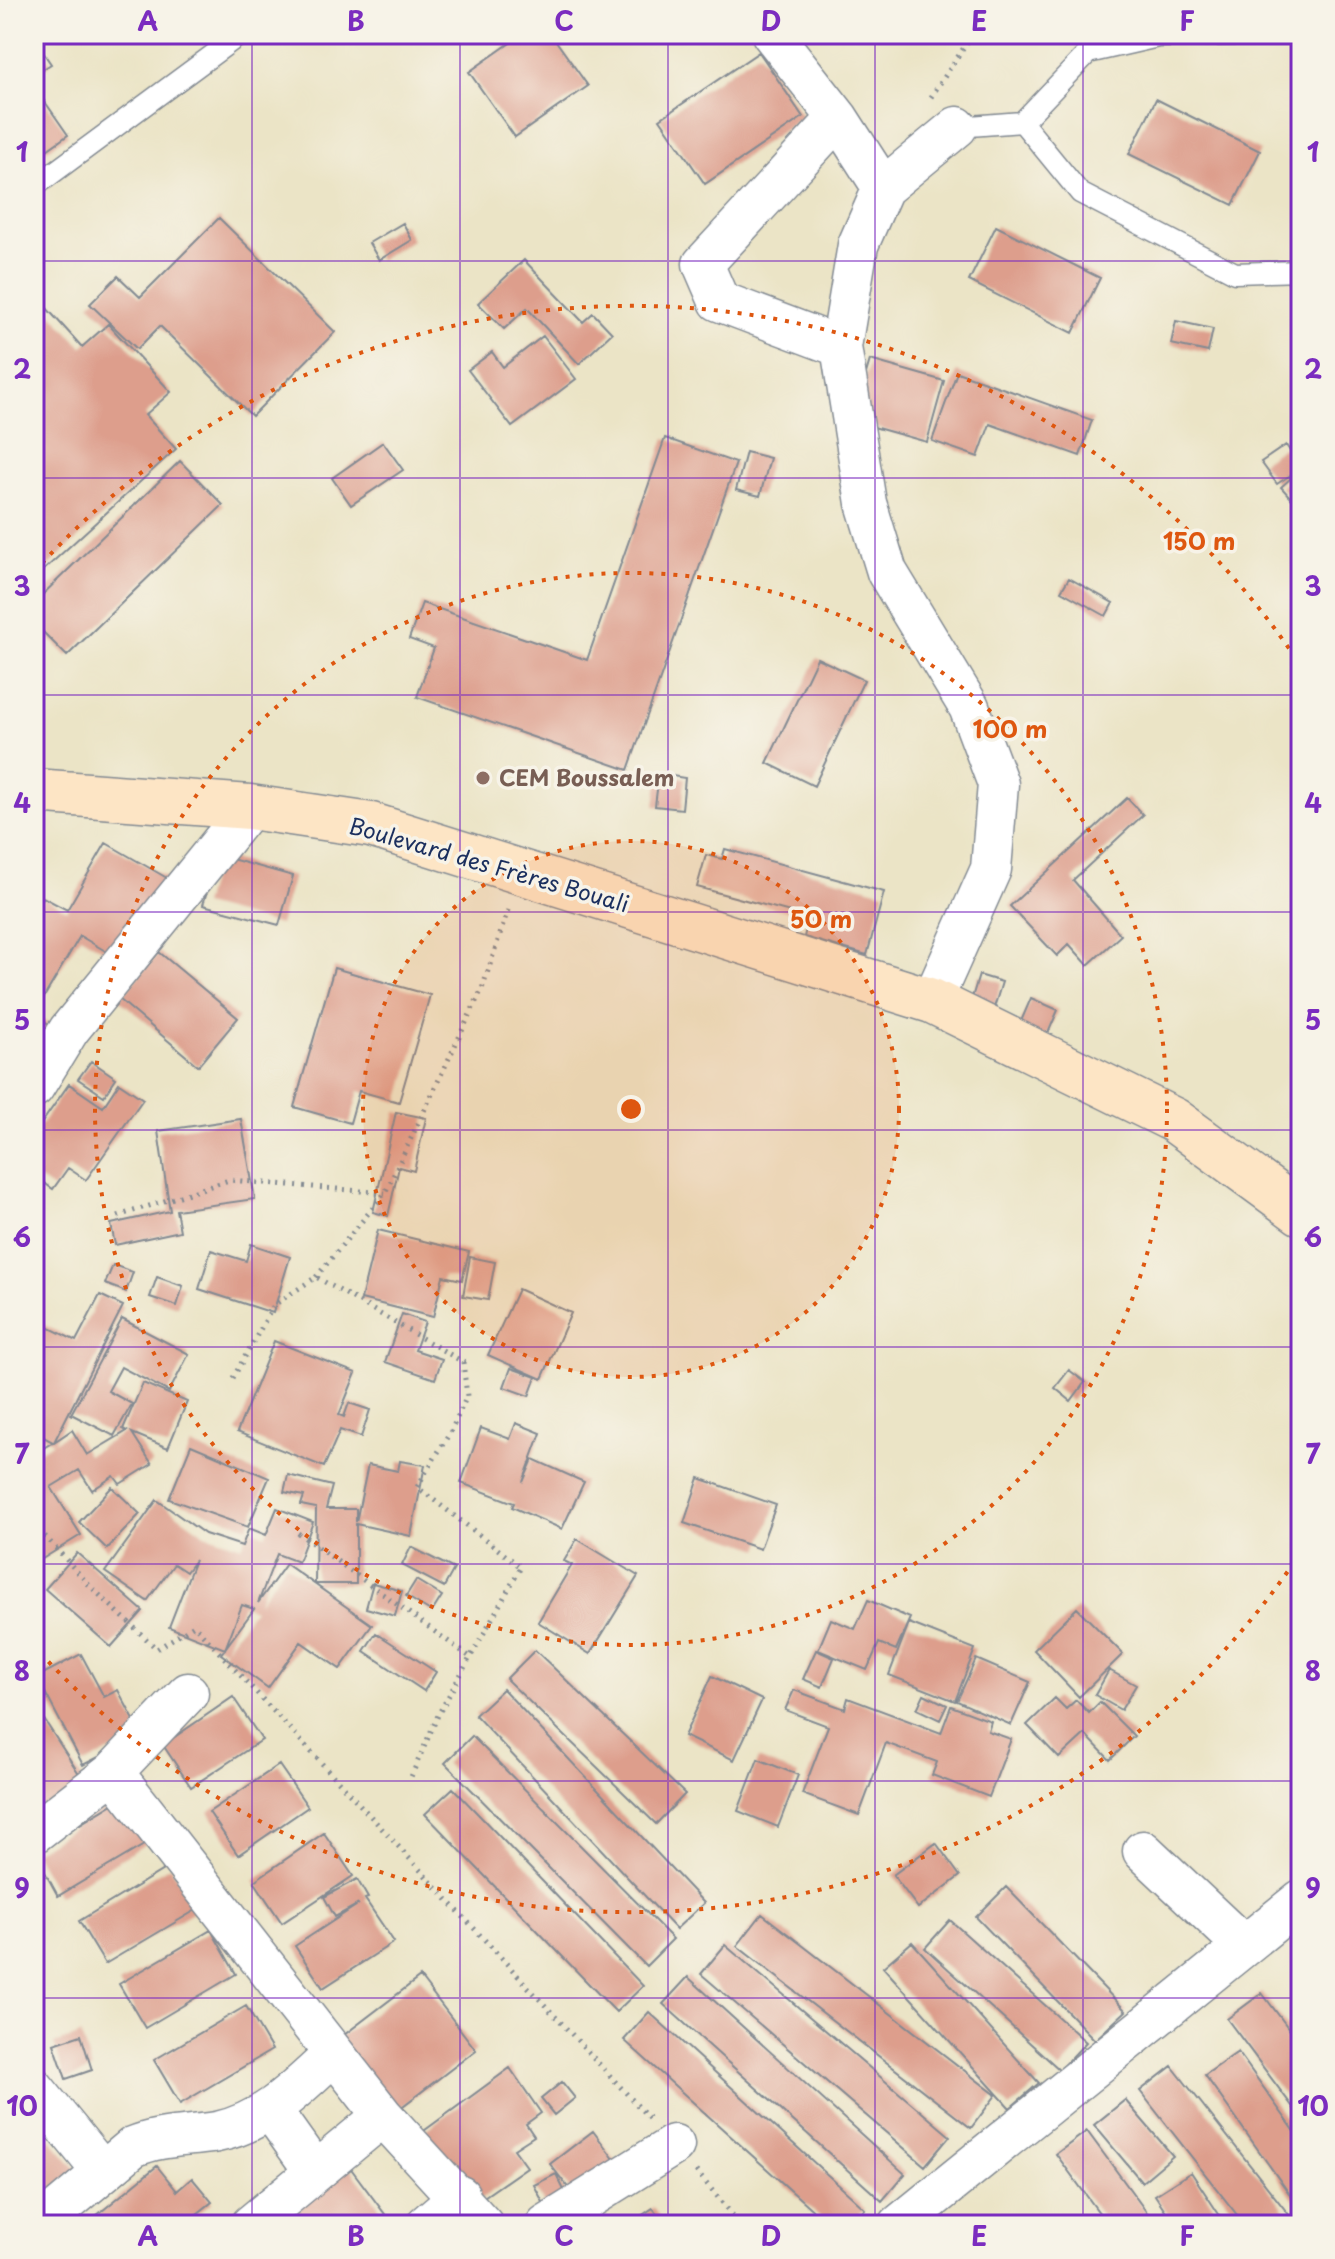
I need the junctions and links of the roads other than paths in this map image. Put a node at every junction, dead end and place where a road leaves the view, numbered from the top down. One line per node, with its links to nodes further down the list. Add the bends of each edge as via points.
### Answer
1 (241, 34): 7 (lane)
2 (772, 34): 4 (street)
3 (1262, 34): 5 (lane, via 1158,37 1088,53)
4 (838, 118): 8 (street); 10 (street, via 703,264 719,301)
5 (1022, 122): 6 (lane); 9 (lane, via 1080,193 1235,273)
6 (957, 127): 8 (street)
7 (34, 187)
8 (883, 188): 10 (street, via 858,245)
9 (1301, 271)
10 (841, 347): 13 (street, via 866,503 887,572 969,707 998,784 991,869)
11 (34, 791): 12 (street, Boulevard des Frères Bouali)
12 (250, 807): 13 (street, Boulevard des Frères Bouali, via 371,825); 14 (street, via 69,1030)
13 (932, 1001): 15 (street, Boulevard des Frères Bouali, via 1174,1120)
14 (34, 1087)
15 (1301, 1213)
16 (188, 1693): 17 (street)
17 (113, 1772): 18 (street); 22 (street)
18 (34, 1833)
19 (1143, 1851): 21 (street)
20 (1301, 1900): 21 (street)
21 (1244, 1946): 34 (street)
22 (334, 2054): 24 (street); 25 (street)
23 (38, 2102): 27 (street)
24 (271, 2110): 27 (street, via 221,2131 151,2139); 28 (street)
25 (383, 2116): 28 (street); 29 (street)
26 (674, 2145): 33 (street)
27 (101, 2170): 30 (street)
28 (315, 2172): 31 (street)
29 (472, 2210): 32 (street)
30 (40, 2225)
31 (251, 2225)
32 (426, 2225)
33 (546, 2225)
34 (899, 2225)

